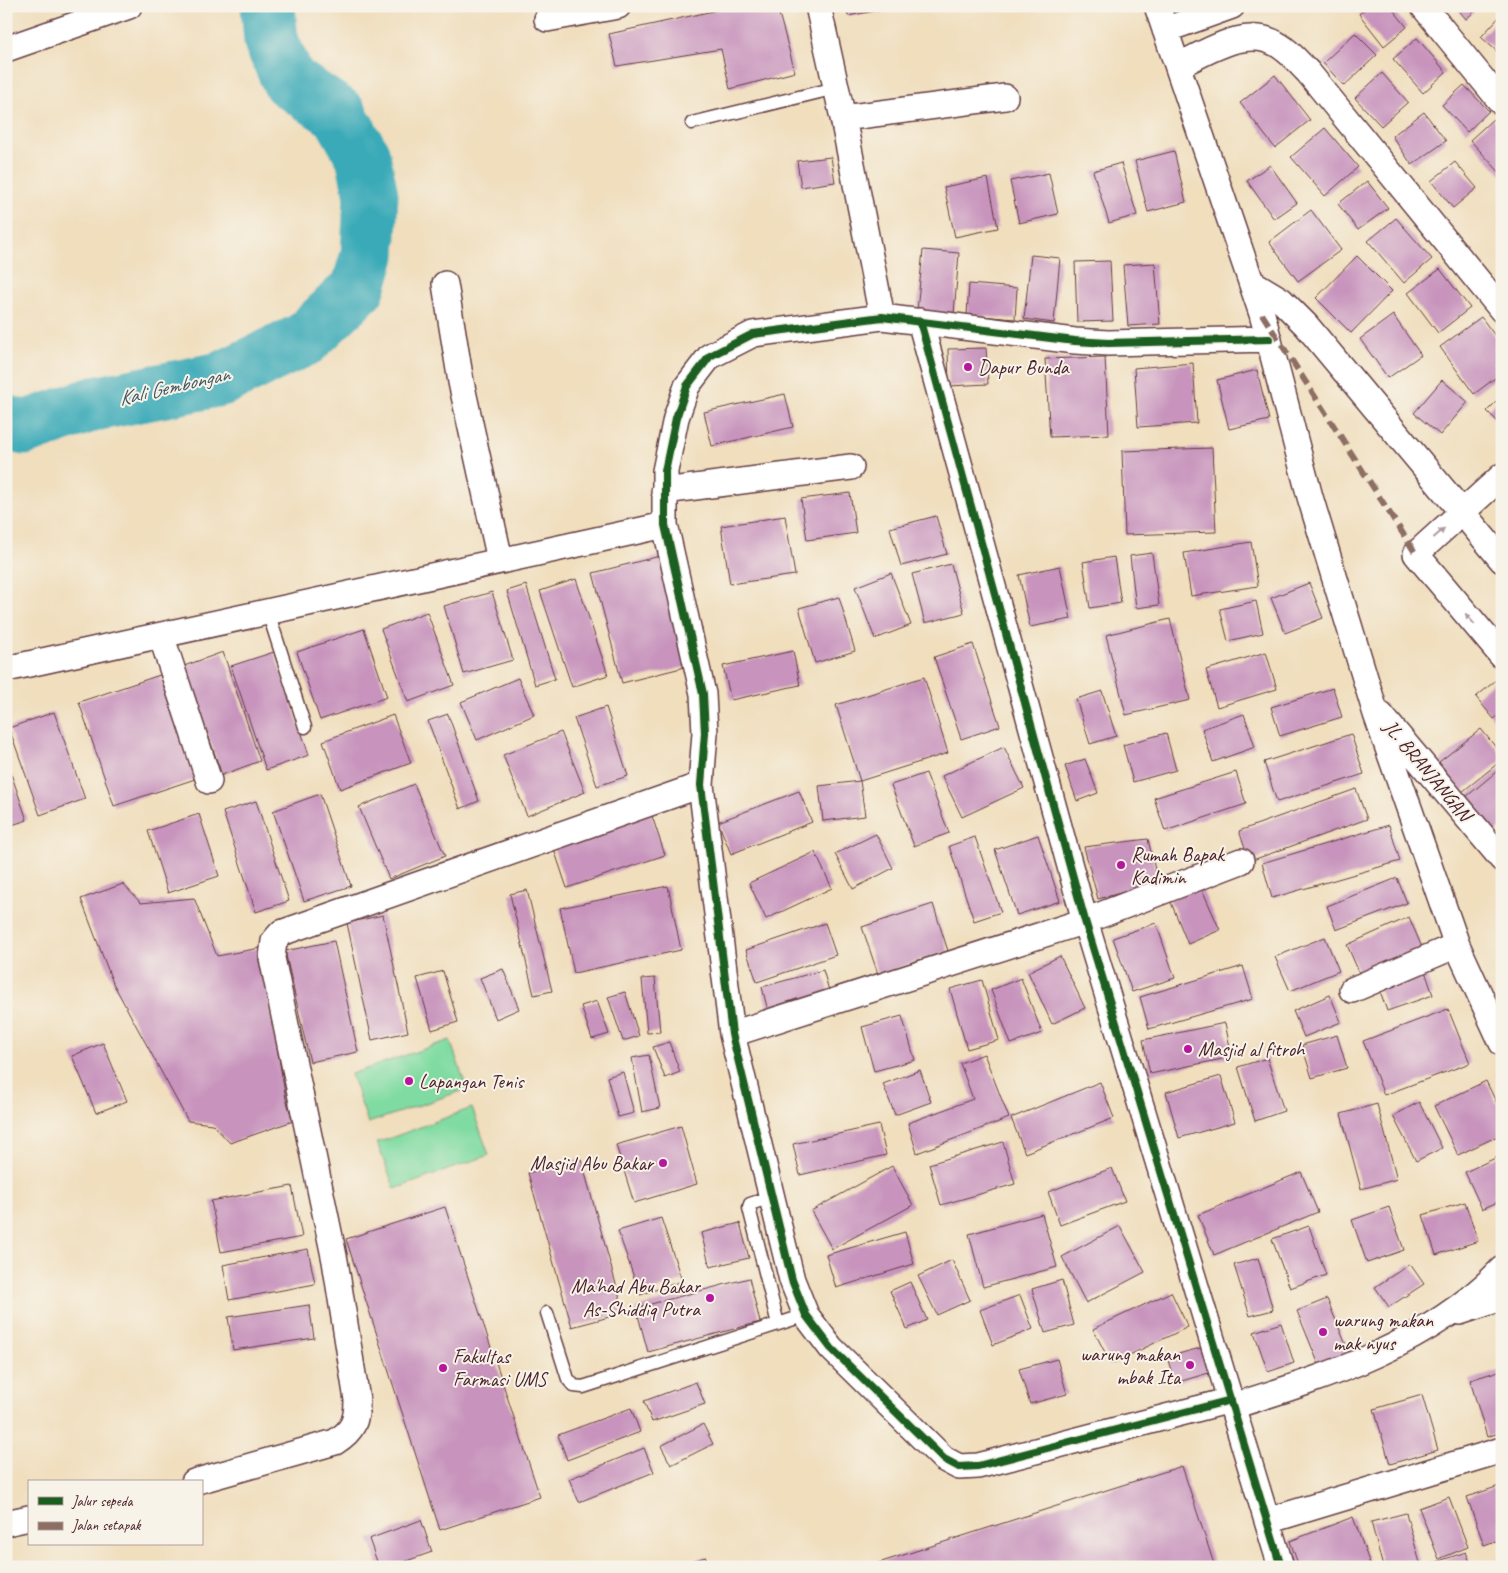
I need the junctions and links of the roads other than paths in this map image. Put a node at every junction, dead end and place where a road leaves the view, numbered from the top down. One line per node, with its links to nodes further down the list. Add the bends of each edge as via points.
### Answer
1 (129, 6): 9 (street)
2 (618, 6): 7 (street)
3 (818, 6): 11 (street)
4 (1158, 6): 8 (street)
5 (1232, 6): 8 (street)
6 (1423, 6): 13 (street)
7 (547, 20)
8 (1165, 30): 10 (street)
9 (6, 50)
10 (1178, 66): 16 (street); 18 (street, via 1239,40 1262,38 1281,46 1308,72)
11 (836, 88): 14 (street); 15 (lane)
12 (1005, 97): 14 (street)
13 (1502, 103)
14 (844, 118): 19 (street)
15 (692, 123)
16 (1252, 282): 21 (street); 25 (street, via 1281,300 1306,325)
17 (445, 284): 27 (street, via 461,382)
18 (1502, 310)
19 (882, 317): 20 (street); 24 (street, via 753,334 710,356 680,402 665,471)
20 (920, 321): 21 (street, via 1108,343); 39 (street)
21 (1269, 338): 33 (street, via 1310,497)
22 (851, 467): 24 (street)
23 (1502, 476): 25 (street)
24 (664, 491): 26 (street)
25 (1462, 512): 28 (street); 31 (street, one-way to 25, via 1416,554)
26 (665, 525): 27 (street); 36 (street, via 703,694)
27 (500, 560): 29 (street)
28 (1502, 560)
29 (268, 612): 30 (street); 34 (lane)
30 (161, 635): 32 (street); 35 (street)
31 (1502, 656)
32 (6, 669)
33 (1373, 705): 37 (street, JL. BRANJANGAN); 40 (street)
34 (305, 727)
35 (209, 781)
36 (702, 785): 42 (street); 53 (street, via 281,934 274,940 272,958 335,1261 357,1414 354,1427 335,1442)
37 (1502, 859)
38 (1241, 861): 39 (street)
39 (1085, 921): 42 (street); 51 (street)
40 (1457, 945): 41 (street); 43 (street)
41 (1352, 990)
42 (732, 1034): 44 (street)
43 (1502, 1043)
44 (772, 1197): 48 (street, via 792,1280); 50 (lane, via 754,1201 748,1208)
45 (1502, 1269): 49 (street)
46 (1502, 1298): 49 (street)
47 (547, 1313): 50 (lane, via 568,1380 574,1386 583,1387)
48 (806, 1315): 50 (lane); 51 (street, via 831,1348 944,1459 959,1467 978,1466)
49 (1448, 1316): 51 (street, via 1409,1338 1334,1372)
50 (778, 1324)
51 (1232, 1403): 55 (street)
52 (1502, 1450): 55 (street)
53 (201, 1480)
54 (28, 1518): 56 (street)
55 (1267, 1522): 57 (street)
56 (6, 1523)
57 (1281, 1567)

